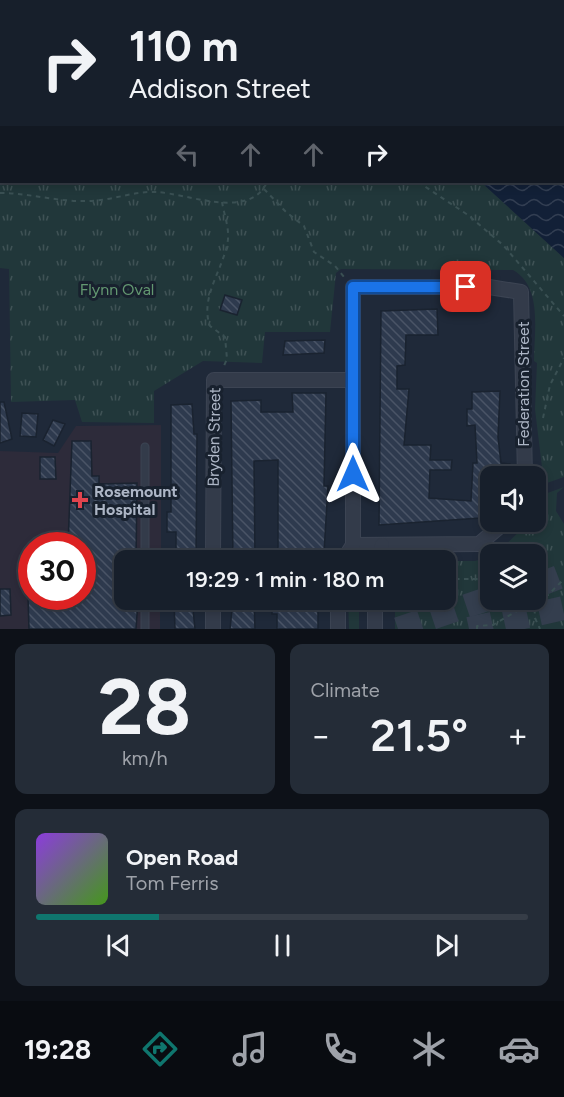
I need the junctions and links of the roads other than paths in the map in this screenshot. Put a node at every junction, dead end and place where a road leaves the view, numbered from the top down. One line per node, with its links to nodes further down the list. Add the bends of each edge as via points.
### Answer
1 (353, 380): 3 (street, Federation Street, via 351,285 489,287 521,292); 5 (street); 8 (street, Bryden Street, via 214,380)
2 (146, 447): 7 (lane)
3 (525, 466)
4 (495, 532): 6 (street, via 482,544)
5 (353, 545): 6 (street); 9 (street)
6 (382, 545): 10 (street)
7 (145, 550)
8 (213, 550)
9 (350, 550)
10 (381, 550)
11 (145, 610): 15 (lane)
12 (213, 610): 16 (street)
13 (338, 610): 17 (street)
14 (375, 610): 18 (street)
15 (145, 629)
16 (213, 629)
17 (338, 629)
18 (375, 629)

